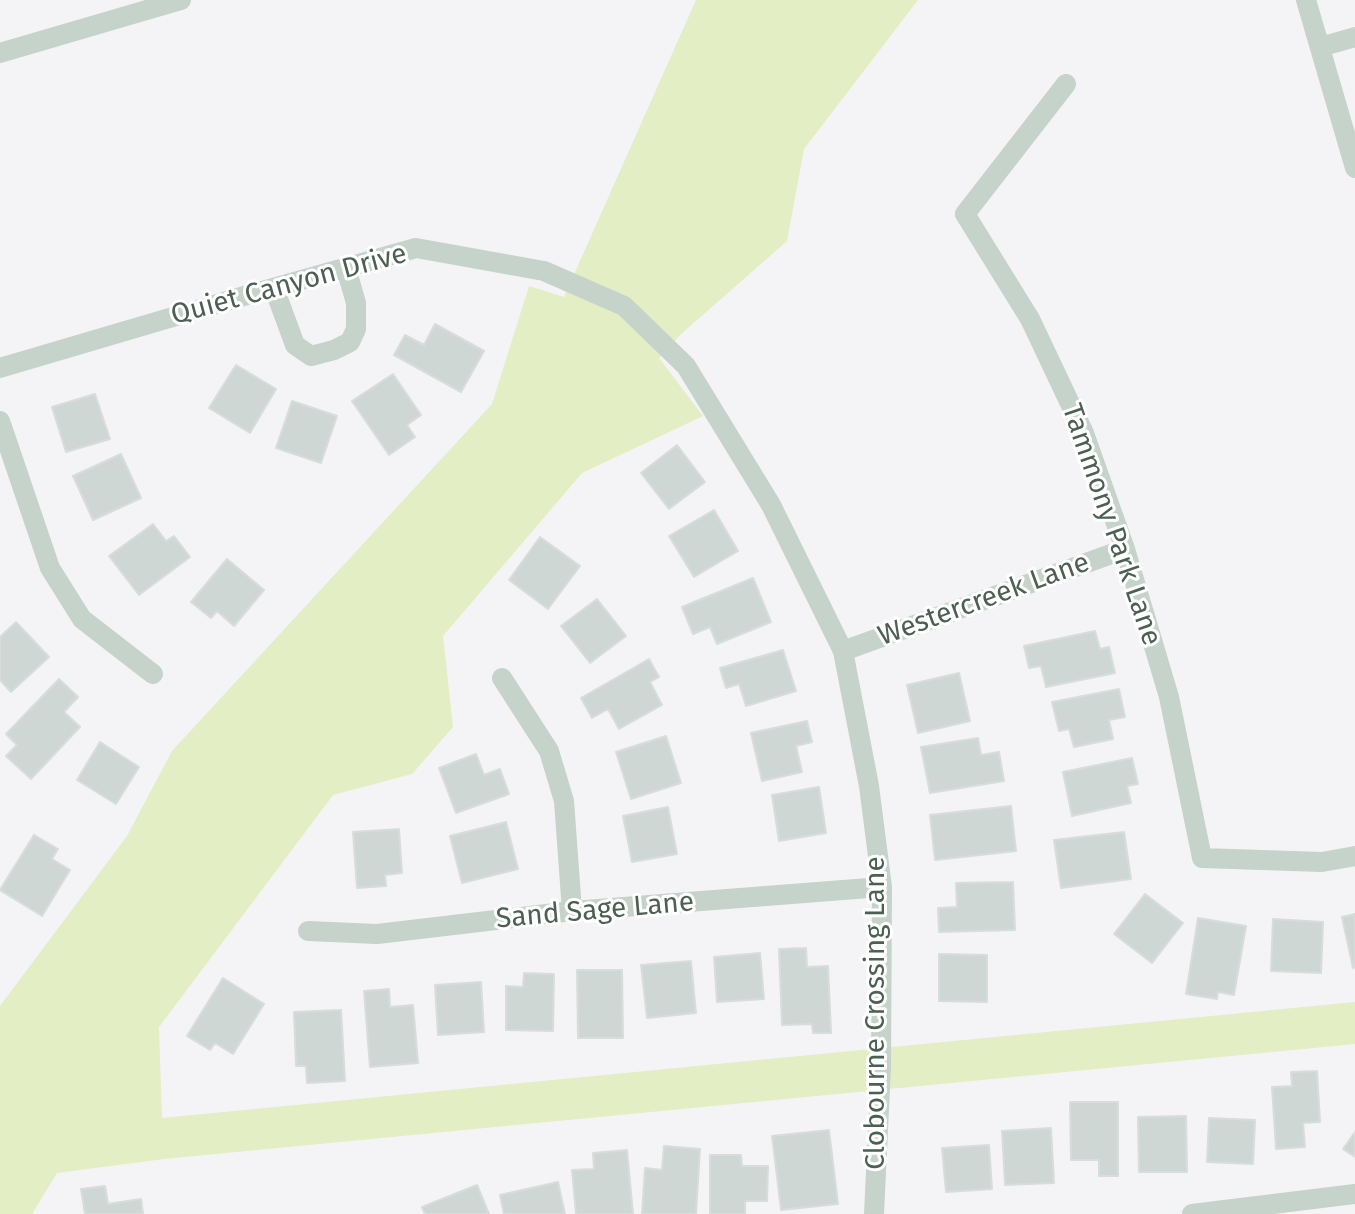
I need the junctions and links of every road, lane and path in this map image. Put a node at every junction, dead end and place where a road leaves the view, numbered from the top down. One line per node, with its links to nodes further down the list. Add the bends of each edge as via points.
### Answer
1 (181, 0): 5 (street)
2 (1306, 0): 4 (street)
3 (1355, 37): 4 (street)
4 (1320, 47): 7 (street)
5 (0, 53)
6 (1066, 84): 13 (street, Tammony Park Lane, via 965,214 1037,333 1084,433)
7 (1355, 168)
8 (346, 268): 9 (street, Quiet Canyon Drive); 9 (street, via 356,303 356,329 350,342 334,350 311,356 295,345); 10 (street, Quiet Canyon Drive, via 416,248 544,271)
9 (274, 288): 11 (street, Quiet Canyon Drive)
10 (624, 306): 14 (street, Clobourne Crossing Lane, via 686,366 771,505)
11 (0, 368)
12 (0, 421): 15 (street, via 50,568 82,619)
13 (1125, 549): 14 (street, Westercreek Lane); 17 (street, Tammony Park Lane, via 1169,697 1202,858 1322,862)
14 (843, 651): 18 (street, Clobourne Crossing Lane)
15 (153, 674)
16 (502, 678): 19 (street, via 549,751 564,801)
17 (1355, 856)
18 (882, 887): 19 (street, Sand Sage Lane); 22 (street, Clobourne Crossing Lane)
19 (572, 911): 20 (street, Sand Sage Lane, via 377,934)
20 (308, 931)
21 (1355, 1194): 23 (street)
22 (874, 1214)
23 (1192, 1214)

